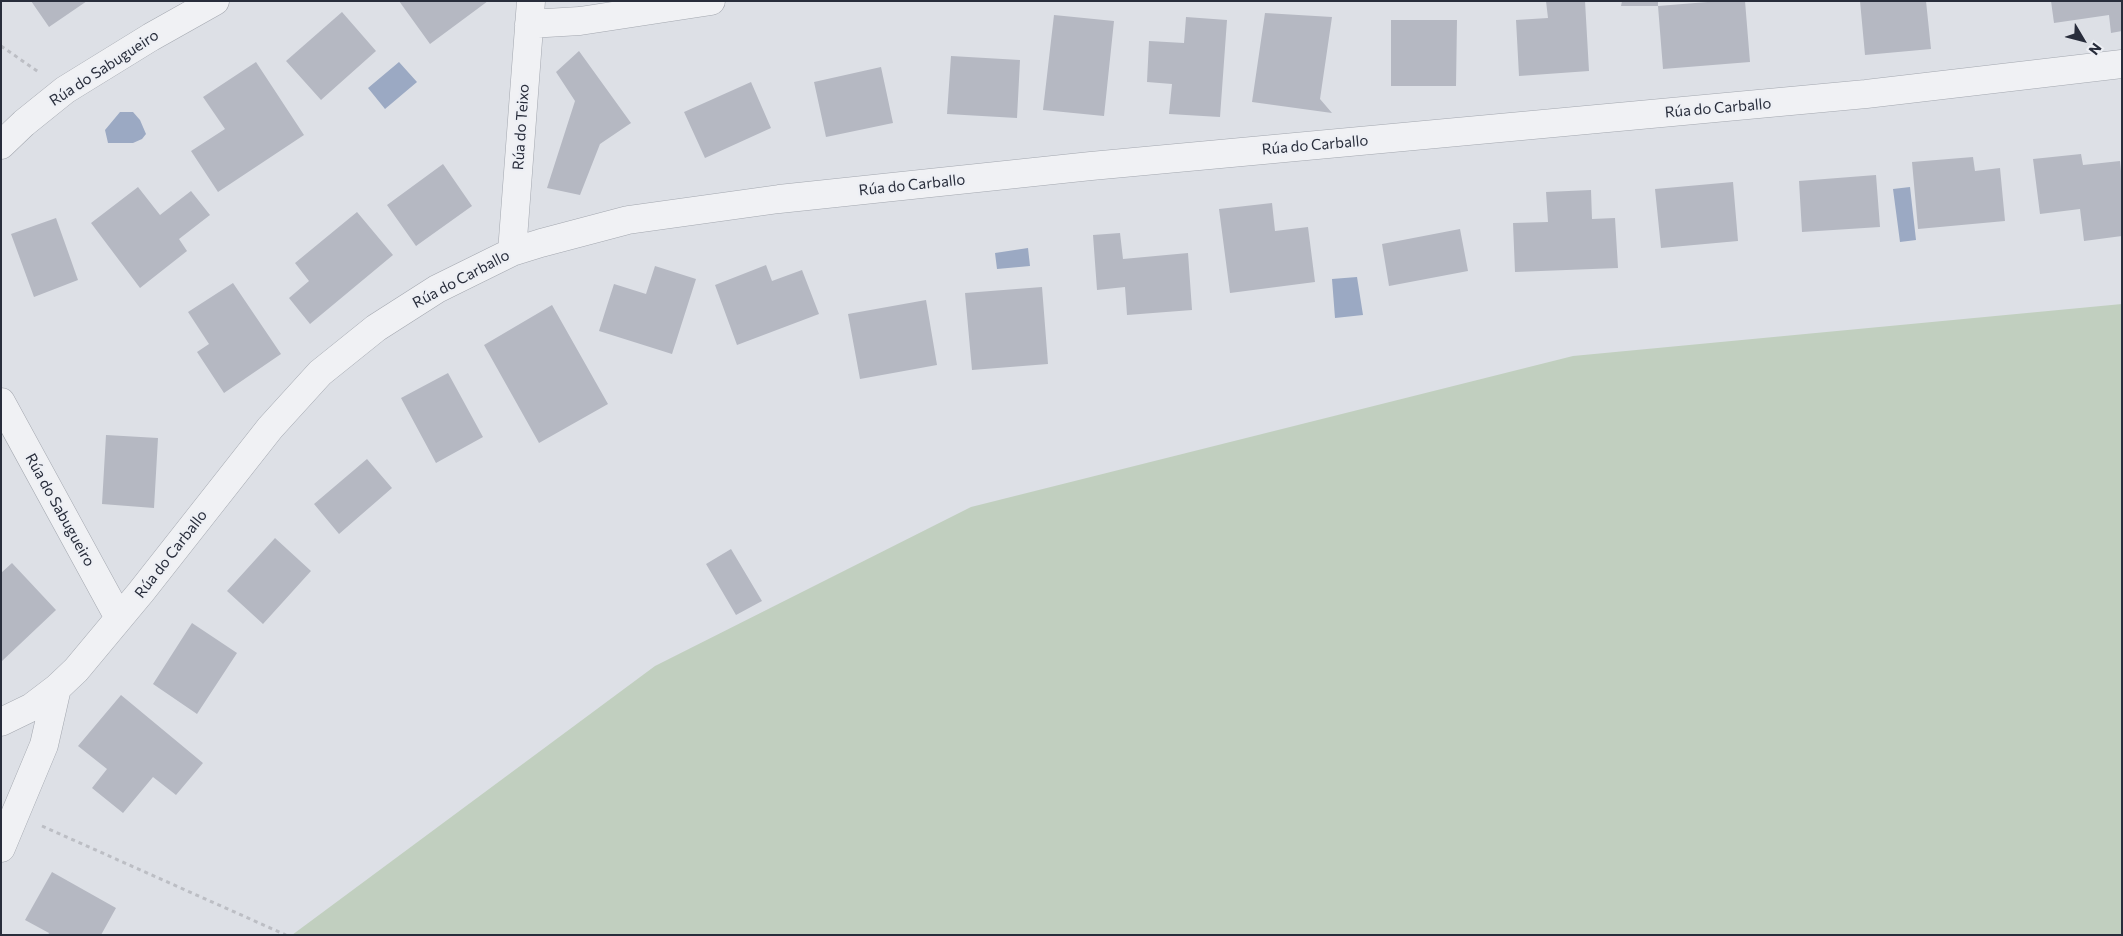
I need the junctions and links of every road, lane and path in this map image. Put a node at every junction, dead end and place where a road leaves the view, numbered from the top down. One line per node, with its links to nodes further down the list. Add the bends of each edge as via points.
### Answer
1 (215, 1): 6 (street, Rúa do Sabugueiro)
2 (711, 1): 3 (street, via 580,21)
3 (530, 12): 8 (street, Rúa do Teixo)
4 (1, 46): 6 (path)
5 (2122, 64): 8 (street, Rúa do Carballo, via 1856,95 779,198 628,220)
6 (65, 90): 7 (street, Rúa do Sabugueiro)
7 (1, 145)
8 (512, 252): 10 (street, Rúa do Carballo, via 406,308 320,373 270,428)
9 (1, 402): 10 (street, Rúa do Sabugueiro)
10 (119, 618): 11 (street, Rúa do Carballo)
11 (57, 688): 12 (street, Rúa do Carballo, via 32,707); 13 (street, via 44,746)
12 (1, 722)
13 (16, 815): 14 (street); 15 (path)
14 (1, 848)
15 (286, 935)

